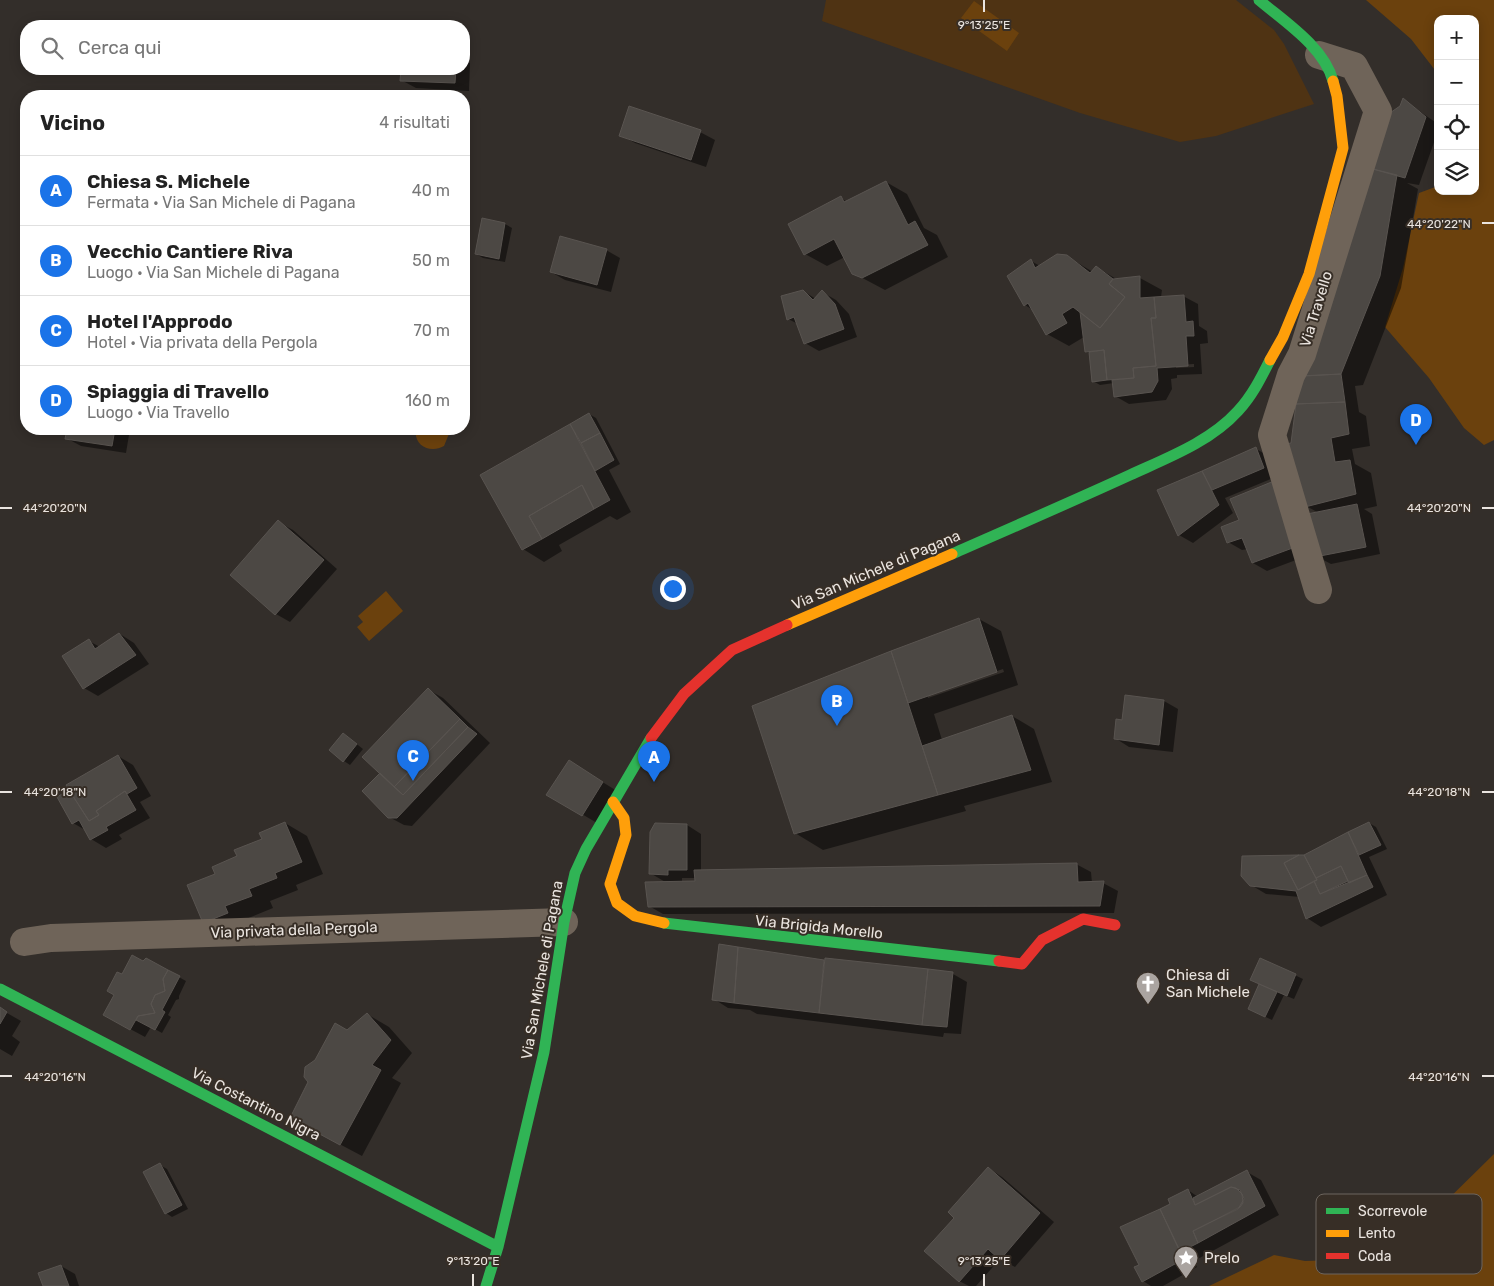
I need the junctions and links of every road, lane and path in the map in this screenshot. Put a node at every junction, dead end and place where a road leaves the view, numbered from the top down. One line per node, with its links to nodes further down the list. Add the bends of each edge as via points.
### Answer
1 (1259, 0): 2 (main road, Via San Michele di Pagana)
2 (1319, 55): 3 (street, Via Travello, via 1354,66 1378,112 1302,354 1291,375 1272,436); 4 (main road, Via San Michele di Pagana, via 1335,85 1343,148 1309,274 1282,337 1252,394 1237,412 1213,432 1183,450 1130,475 732,650 684,694 657,728)
3 (1318, 590)
4 (613, 802): 5 (main road, Via San Michele di Pagana, via 575,873); 6 (main road, Via Brigida Morello, via 624,818 626,835 610,884 617,903 634,916 664,923 1022,964 1042,940 1083,919)
5 (564, 922): 7 (street, Via privata della Pergola, via 51,938); 9 (main road, Via San Michele di Pagana, via 544,1052)
6 (1115, 925)
7 (24, 942)
8 (0, 989): 9 (main road, Via Costantino Nigra)
9 (498, 1247): 10 (main road, Via San Michele di Pagana)
10 (486, 1286)

